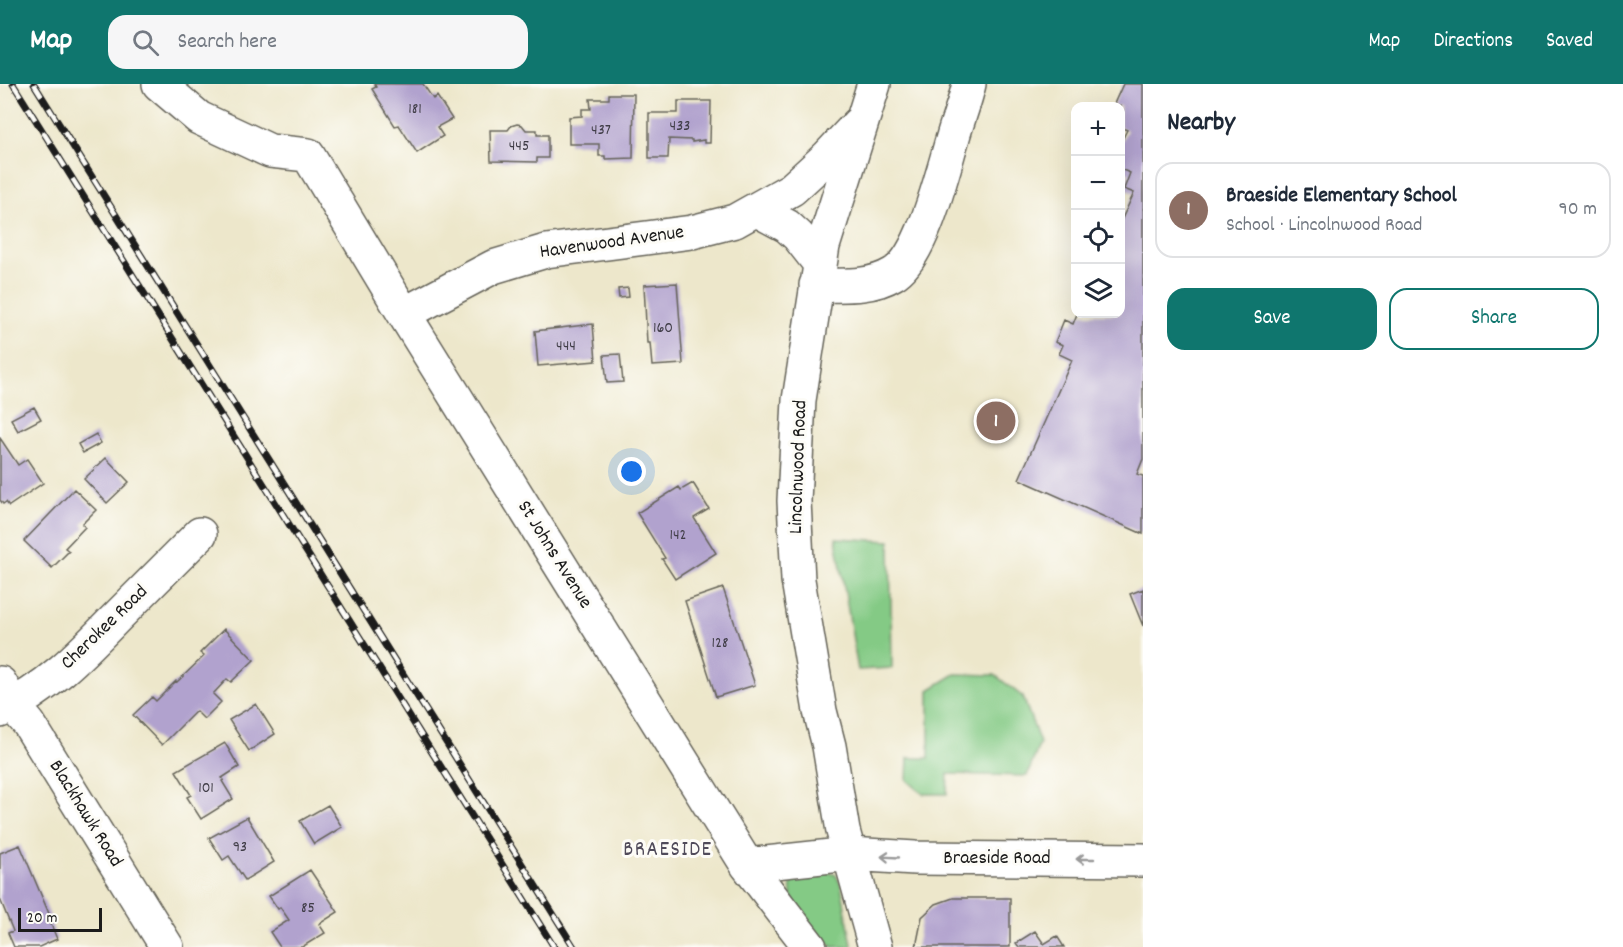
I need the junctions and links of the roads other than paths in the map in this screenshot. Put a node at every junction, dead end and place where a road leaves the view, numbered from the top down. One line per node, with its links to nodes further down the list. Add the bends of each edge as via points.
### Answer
1 (159, 84): 7 (street, St Johns Avenue, via 199,118 270,151 308,155)
2 (874, 84): 4 (street, Lincolnwood Road)
3 (969, 84): 6 (street, via 933,206 905,264 893,274 856,285)
4 (864, 118): 5 (street, Havenwood Avenue, via 792,189); 6 (street, Lincolnwood Road, via 823,246)
5 (757, 210): 6 (street, via 798,236); 7 (street, Havenwood Avenue, via 735,221 692,232 546,250 493,267)
6 (818, 275): 10 (street, Lincolnwood Road, via 800,400 794,501 798,580)
7 (405, 314): 12 (street, St Johns Avenue)
8 (200, 534): 9 (street, Cherokee Road, via 52,679)
9 (4, 699): 13 (street, Blackhawk Road, via 29,724)
10 (850, 854): 11 (street, Braeside Road, one-way to 10); 12 (street); 15 (street, Lincolnwood Road)
11 (1143, 860)
12 (747, 865): 14 (street, St Johns Avenue)
13 (167, 947)
14 (810, 947)
15 (874, 947)

